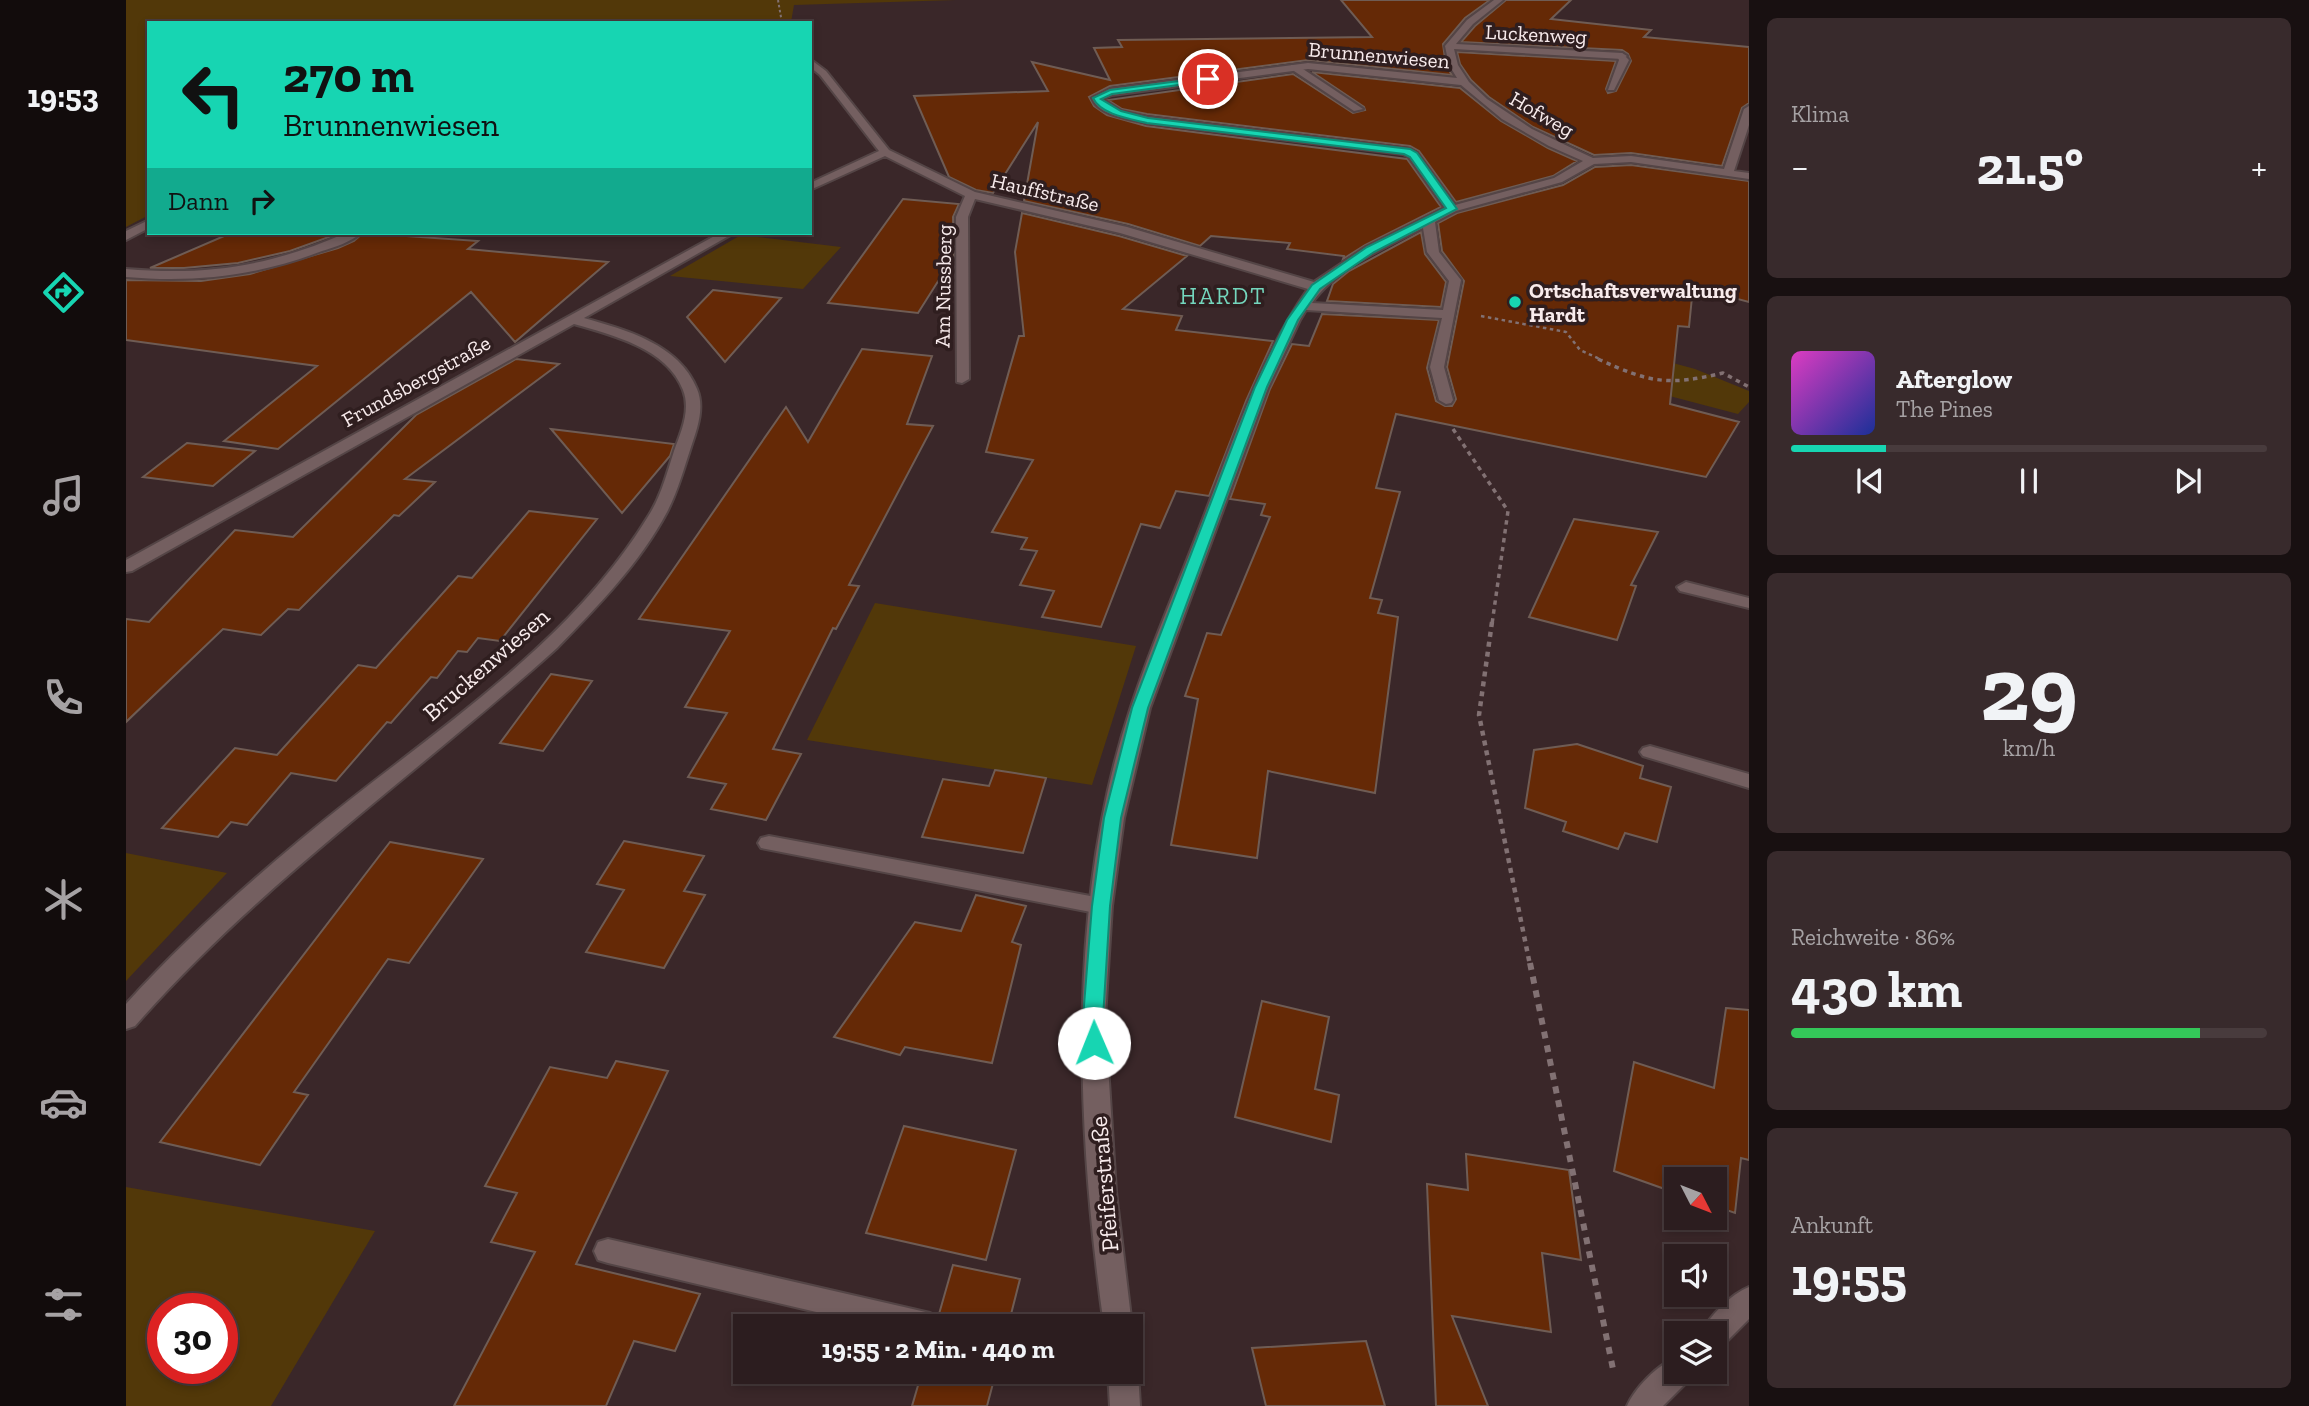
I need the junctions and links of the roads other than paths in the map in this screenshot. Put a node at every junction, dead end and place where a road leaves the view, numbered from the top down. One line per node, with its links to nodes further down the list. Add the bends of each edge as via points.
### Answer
1 (1499, 0): 2 (street)
2 (1449, 46): 5 (street, Hofweg, via 1449,56); 6 (street, Luckenweg, via 1622,56)
3 (812, 64): 9 (street, Hauffstraße)
4 (1294, 67): 5 (street, Brunnenwiesen); 7 (street); 15 (street, Brunnenwiesen, via 1110,92 1097,98 1118,113 1147,120 1406,151)
5 (1464, 82): 10 (street, Hofweg, via 1502,116)
6 (1611, 89)
7 (1358, 108)
8 (1749, 109): 11 (street)
9 (885, 152): 13 (street); 14 (street, Hauffstraße)
10 (1592, 161): 11 (street, Pfeiferstraße, via 1631,159); 15 (street, Pfeiferstraße, via 1558,180)
11 (1728, 173): 12 (street, Pfeiferstraße)
12 (1749, 176)
13 (812, 186)
14 (971, 195): 22 (street, Hauffstraße, via 1124,230); 26 (street, Am Nussberg, via 962,217)
15 (1452, 209): 16 (street, Pfeiferstraße)
16 (1430, 218): 22 (street, Pfeiferstraße, via 1370,250); 24 (street, via 1427,238 1431,254 1455,280)
17 (147, 224): 20 (street)
18 (350, 235): 21 (street, via 284,263 246,271 164,278)
19 (724, 235): 25 (street, Frundsbergstraße)
20 (126, 236)
21 (126, 273)
22 (1316, 287): 23 (street, Pfeiferstraße)
23 (1301, 306): 24 (street); 34 (street, Pfeiferstraße, via 1261,387 1140,708 1113,818)
24 (1449, 314): 27 (street, via 1437,367)
25 (571, 318): 28 (street, Frundsbergstraße); 35 (street, Bruckenwiesen, via 615,332 660,354 690,389 694,409 689,429 657,514 611,579 556,640 222,921)
26 (962, 379)
27 (1446, 400)
28 (126, 567)
29 (1686, 587): 30 (street)
30 (1749, 603)
31 (1650, 752): 32 (street)
32 (1749, 781)
33 (769, 844): 34 (street)
34 (1101, 906): 39 (street, Pfeiferstraße, via 1093,1018 1103,1192)
35 (126, 1020)
36 (608, 1251): 38 (street)
37 (1749, 1300): 40 (street)
38 (878, 1314)
39 (1117, 1314)
40 (1727, 1322)
41 (1124, 1384): 43 (street)
42 (1664, 1384): 44 (street)
43 (1125, 1406)
44 (1642, 1406)

